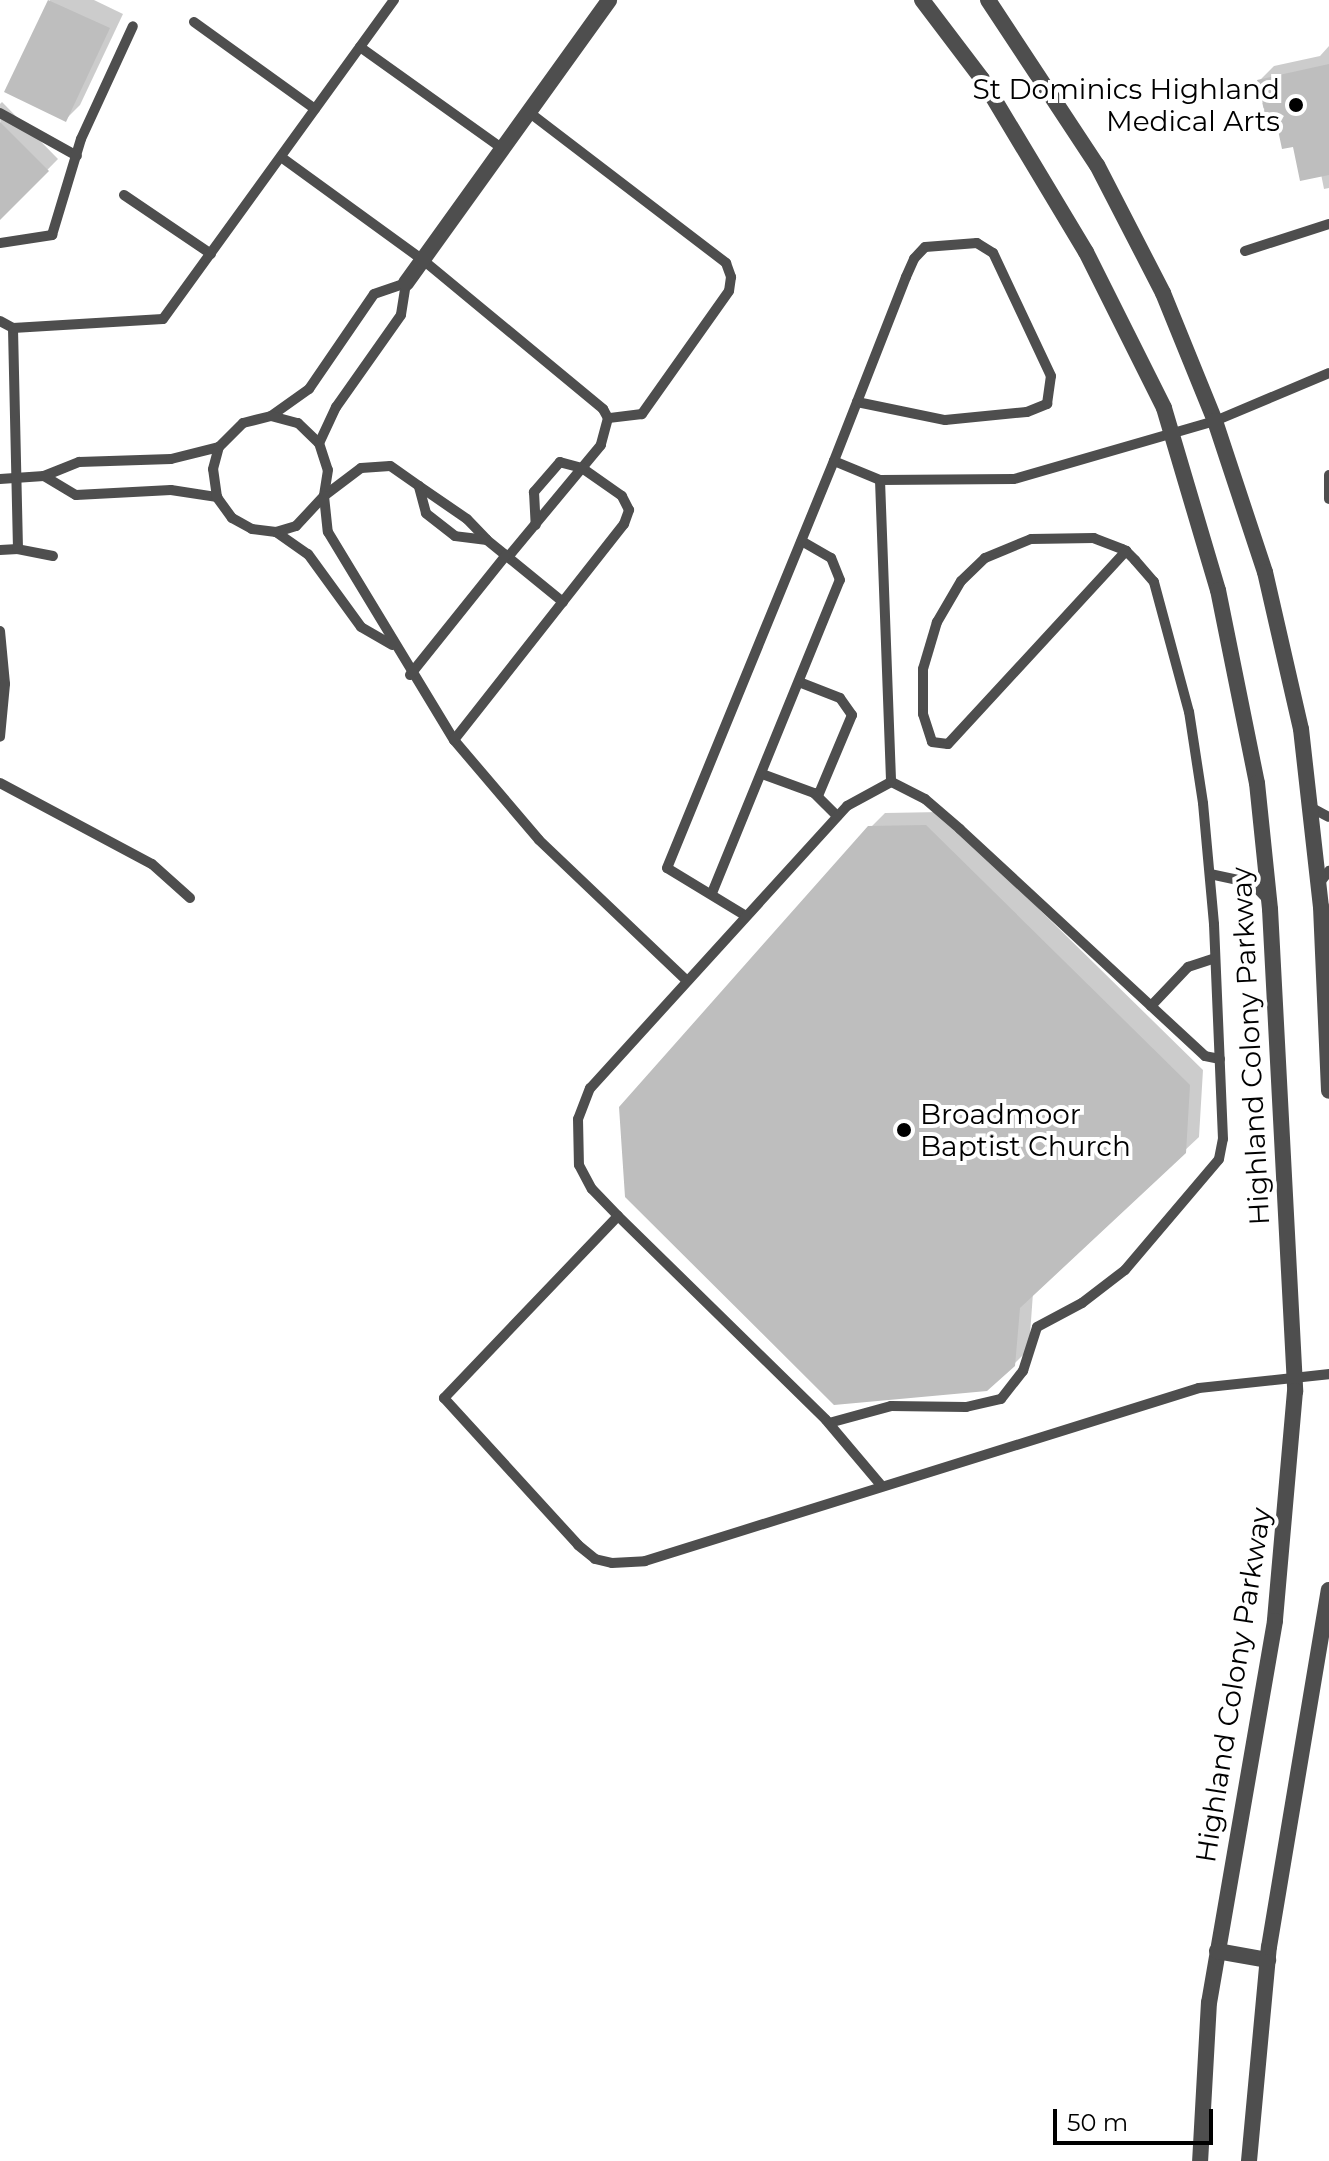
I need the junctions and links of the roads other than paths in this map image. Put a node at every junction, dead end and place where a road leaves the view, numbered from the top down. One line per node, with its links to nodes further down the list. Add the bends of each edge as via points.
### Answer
1 (394, 0): 7 (lane)
2 (922, 0): 30 (street, Highland Colony Parkway, via 982,79 1086,252)
3 (988, 0): 29 (street, via 1097,165 1163,293)
4 (604, 3): 10 (street)
5 (194, 22): 8 (lane)
6 (133, 26): 12 (lane)
7 (360, 47): 8 (lane); 11 (lane)
8 (315, 109): 13 (lane)
9 (0, 113): 12 (lane)
10 (530, 113): 11 (street); 28 (lane, via 726,263 731,277 729,291 642,414)
11 (503, 149): 19 (street)
12 (77, 156): 16 (lane, via 52,235)
13 (281, 157): 18 (lane); 19 (lane)
14 (124, 195): 18 (lane)
15 (1329, 224): 17 (lane)
16 (0, 243)
17 (1245, 251)
18 (211, 254): 22 (lane, via 163,319)
19 (423, 260): 20 (street); 28 (lane)
20 (406, 283): 27 (lane, via 374,294 309,389); 31 (lane, via 401,315 336,407)
21 (0, 321): 22 (lane)
22 (13, 328): 26 (lane)
23 (1328, 375): 29 (lane)
24 (857, 402): 24 (lane, via 945,420 1027,412 1047,404 1051,376 989,247 977,243 920,250); 33 (lane)
25 (0, 416): 26 (lane)
26 (15, 416): 37 (lane)
27 (271, 416): 31 (lane, via 298,423); 32 (lane, via 243,423)
28 (608, 418): 34 (lane, via 601,445)
29 (1215, 421): 30 (lane); 64 (street, via 1265,572 1301,729)
30 (1173, 433): 39 (lane, via 1014,479); 71 (street, Highland Colony Parkway, via 1218,590 1257,783)
31 (319, 443): 41 (lane, via 328,470)
32 (219, 447): 36 (lane, via 171,459 79,462); 42 (lane, via 213,469)
33 (834, 461): 39 (lane); 47 (lane)
34 (582, 468): 44 (lane); 44 (lane, via 560,462 554,466 534,492); 53 (lane, via 622,496 629,510)
35 (1329, 475): 43 (lane)
36 (44, 476): 37 (lane); 42 (lane, via 76,495 171,490)
37 (17, 478): 38 (lane); 48 (lane)
38 (0, 479)
39 (880, 480): 61 (lane)
40 (419, 486): 41 (lane, via 390,466 371,465); 46 (lane, via 467,519); 46 (lane, via 426,513 455,536)
41 (324, 496): 45 (lane, via 309,517); 55 (lane, via 328,532 384,619)
42 (217, 497): 45 (lane, via 232,518 252,529)
43 (1329, 499)
44 (536, 525): 52 (lane)
45 (276, 532): 55 (lane, via 308,554 361,627)
46 (487, 540): 52 (lane)
47 (801, 541): 57 (lane, via 831,558 840,580); 69 (lane, via 667,868)
48 (18, 549): 49 (lane); 51 (lane)
49 (0, 550)
50 (1126, 551): 50 (lane, via 1094,538 1056,536 1002,549 971,568 928,646 921,691 932,742 948,744); 67 (lane, via 1154,582 1163,604 1189,712)
51 (53, 556)
52 (507, 556): 53 (lane); 56 (lane)
53 (563, 602): 59 (lane)
54 (0, 631): 58 (lane, via 5,684)
55 (392, 645): 56 (lane)
56 (410, 675): 59 (lane)
57 (799, 682): 60 (lane); 63 (lane, via 840,698 852,715)
58 (0, 737)
59 (454, 740): 74 (lane, via 539,840)
60 (762, 774): 63 (lane); 69 (lane)
61 (891, 782): 65 (lane, via 856,798); 75 (lane, via 925,799 960,829)
62 (0, 783): 70 (lane, via 152,864)
63 (818, 796): 65 (lane)
64 (1310, 807): 66 (lane); 68 (street)
65 (837, 816): 72 (lane)
66 (1329, 817)
67 (1210, 874): 71 (lane, via 1252,883 1266,892); 73 (lane)
68 (1324, 878): 77 (street)
69 (712, 893): 72 (lane)
70 (190, 898)
71 (1270, 906): 80 (street, Highland Colony Parkway)
72 (746, 916): 74 (lane)
73 (1215, 958): 75 (lane, via 1188,967); 76 (lane)
74 (687, 981): 78 (lane, via 603,1071 582,1102 576,1138 579,1165 592,1189)
75 (1151, 1006): 76 (lane, via 1205,1056)
76 (1220, 1059): 81 (lane, via 1223,1139 1214,1169 1125,1270 1082,1303 1037,1327 1023,1371 1010,1391 979,1406 891,1406)
77 (1329, 1091)
78 (618, 1216): 81 (lane); 82 (lane, via 444,1398 578,1545 595,1559 645,1561)
79 (1329, 1374): 80 (lane)
80 (1294, 1375): 82 (lane, via 1199,1388); 84 (street, Highland Colony Parkway, via 1275,1621)
81 (829, 1423): 82 (lane)
82 (880, 1484)
83 (1329, 1590): 85 (street)
84 (1217, 1951): 85 (street); 86 (street, Highland Colony Parkway)
85 (1268, 1960): 87 (street)
86 (1200, 2161)
87 (1249, 2161)

